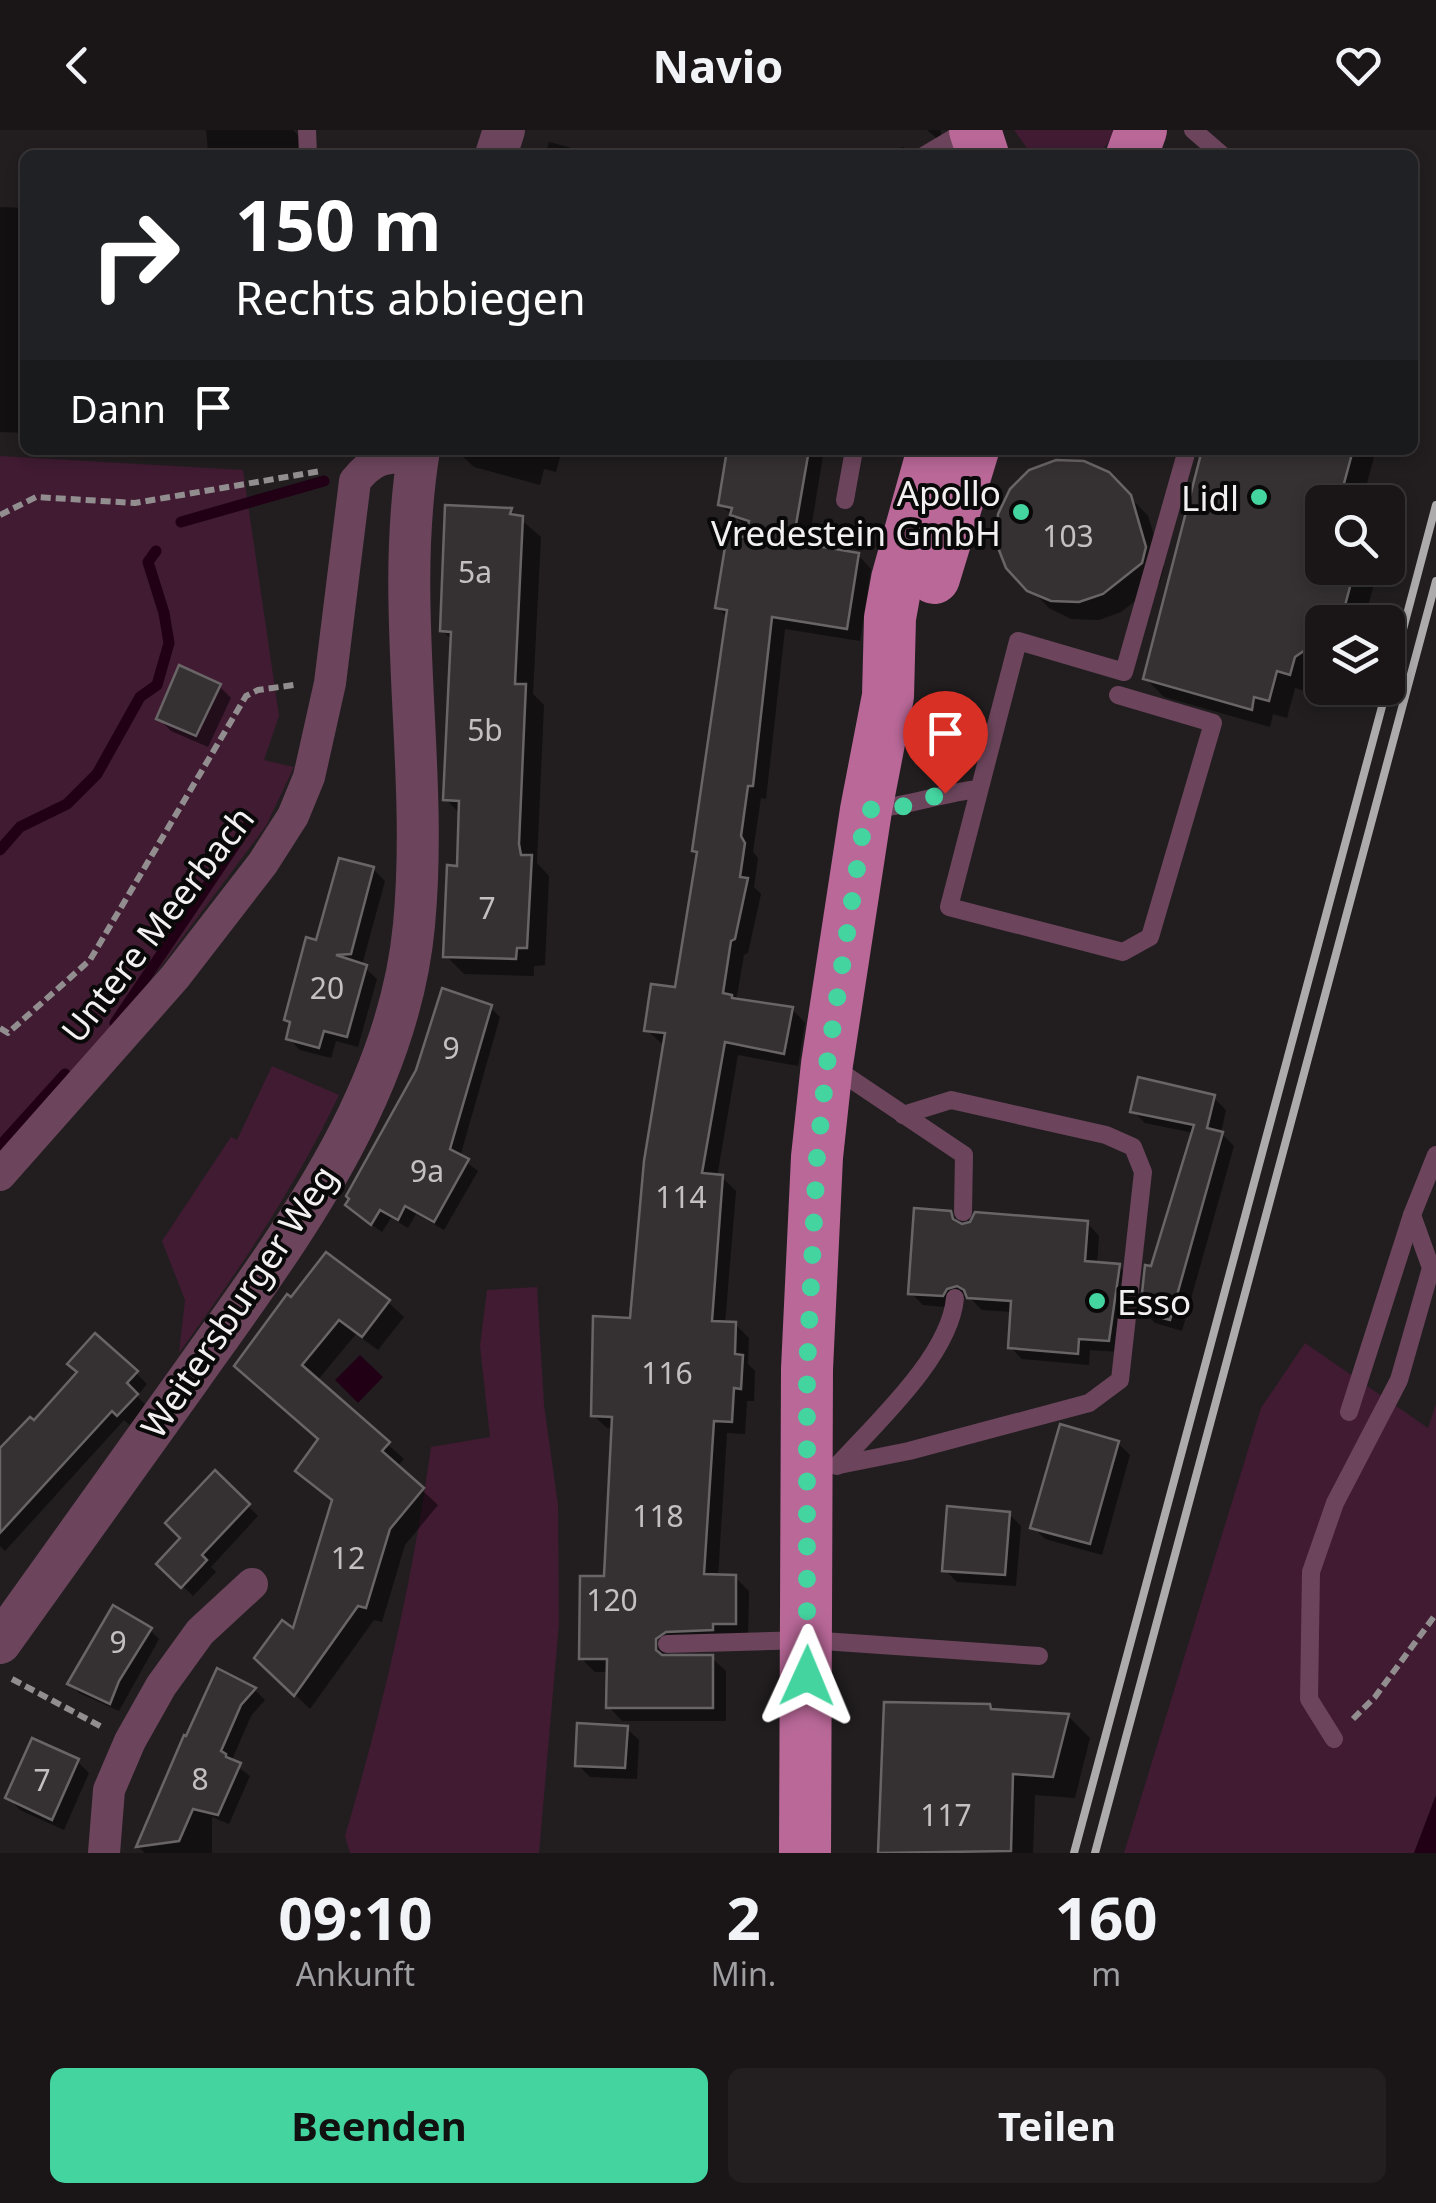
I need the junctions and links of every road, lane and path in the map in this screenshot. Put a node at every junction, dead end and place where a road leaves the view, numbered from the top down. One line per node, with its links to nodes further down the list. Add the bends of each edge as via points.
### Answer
1 (967, 130): 3 (lane)
2 (1193, 130): 4 (lane)
3 (933, 150)
4 (1216, 150)
5 (401, 455): 11 (street)
6 (418, 455): 32 (street, Weitersburger Weg, via 407,570 416,880 409,964 390,1038 353,1126 286,1242)
7 (853, 455): 12 (lane)
8 (932, 455): 16 (main road, via 890,618)
9 (970, 455): 16 (main road, via 930,590)
10 (1186, 455): 17 (lane, via 1124,672 1018,641)
11 (367, 456): 13 (path, via 135,503 36,497); 14 (street, Untere Meerbach, via 355,482)
12 (846, 500)
13 (0, 516)
14 (330, 683): 19 (path, via 246,696 90,960 8,1033); 23 (street, Untere Meerbach, via 309,777 262,863 174,977)
15 (1118, 695): 17 (lane, via 1213,723 1150,938 1124,952 948,906)
16 (888, 696): 18 (main road)
17 (979, 789): 18 (lane)
18 (866, 810): 20 (main road)
19 (0, 1028)
20 (827, 1064): 21 (lane); 28 (main road, via 807,1369)
21 (903, 1114): 24 (lane, via 964,1155); 28 (lane, via 950,1100 1133,1147 1142,1172 1120,1380 1088,1403 909,1451)
22 (1436, 1155): 25 (lane)
23 (0, 1176)
24 (962, 1212)
25 (1412, 1215): 27 (lane); 36 (lane, via 1431,1268 1399,1380 1334,1503 1311,1572 1309,1699)
26 (955, 1298): 28 (lane, via 954,1316 912,1386)
27 (1349, 1412)
28 (824, 1483): 31 (main road)
29 (252, 1584): 37 (street, via 200,1632)
30 (1436, 1614): 36 (path, via 1376,1697)
31 (808, 1640): 33 (lane); 34 (lane); 39 (main road)
32 (0, 1643)
33 (667, 1644)
34 (1039, 1656)
35 (0, 1673): 37 (path)
36 (1334, 1739)
37 (130, 1742): 38 (street, via 109,1790)
38 (104, 1853)
39 (805, 1853)

